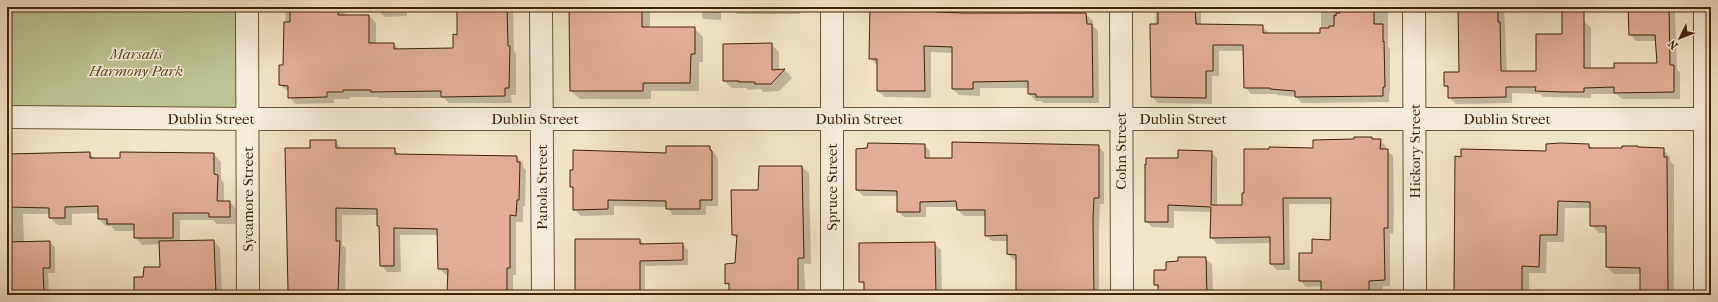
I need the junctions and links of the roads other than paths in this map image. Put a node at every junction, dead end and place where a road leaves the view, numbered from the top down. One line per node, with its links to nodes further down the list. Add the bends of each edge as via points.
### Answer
1 (247, 7): 8 (street, Sycamore Street)
2 (542, 7): 9 (street, Panola Street)
3 (832, 7): 10 (street, Spruce Street)
4 (1121, 7): 11 (street, Cohn Street)
5 (1414, 7): 12 (street, Hickory Street)
6 (1705, 7): 13 (street)
7 (7, 117): 8 (street, Dublin Street)
8 (248, 119): 9 (street, Dublin Street); 14 (street, Sycamore Street)
9 (542, 119): 10 (street, Dublin Street); 15 (street, Panola Street)
10 (832, 119): 11 (street, Dublin Street); 16 (street, Spruce Street)
11 (1121, 119): 12 (street, Dublin Street); 17 (street, Cohn Street)
12 (1415, 119): 13 (street, Dublin Street); 18 (street, Hickory Street)
13 (1708, 119): 19 (street)
14 (248, 295)
15 (543, 295)
16 (832, 295)
17 (1122, 295)
18 (1415, 295)
19 (1705, 295)

